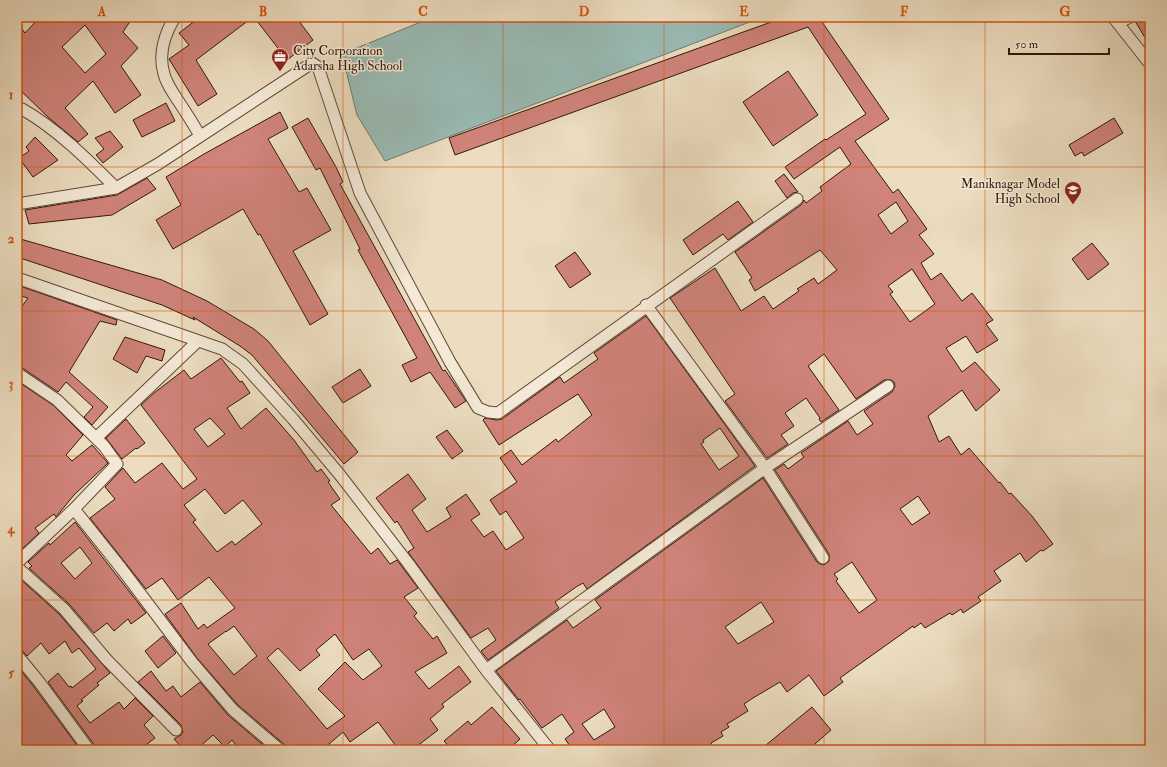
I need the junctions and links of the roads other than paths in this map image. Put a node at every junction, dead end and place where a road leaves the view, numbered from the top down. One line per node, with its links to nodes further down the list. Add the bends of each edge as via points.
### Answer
1 (175, 17): 6 (street, via 163,46 164,73)
2 (1130, 17): 3 (street)
3 (1116, 20): 4 (street)
4 (1150, 64)
5 (17, 112): 7 (street, via 22,109 37,117)
6 (200, 136): 7 (street); 11 (street, via 312,63 318,68 360,193 450,362 478,408 488,412 498,413)
7 (116, 188): 9 (street)
8 (797, 199): 11 (street)
9 (17, 204)
10 (17, 278): 12 (street)
11 (646, 305): 16 (street)
12 (198, 341): 15 (street); 22 (street, via 222,349 243,364 293,419 408,562)
13 (17, 373): 15 (street, via 57,400)
14 (888, 386): 16 (street)
15 (96, 438): 17 (street, via 117,464)
16 (765, 468): 18 (street); 22 (street)
17 (74, 509): 19 (street); 25 (street, via 192,662 233,710)
18 (823, 558)
19 (17, 564)
20 (17, 567): 23 (street, via 64,609 106,659)
21 (17, 655): 24 (street)
22 (486, 670): 26 (street)
23 (176, 730)
24 (89, 750)
25 (280, 750)
26 (550, 750)

